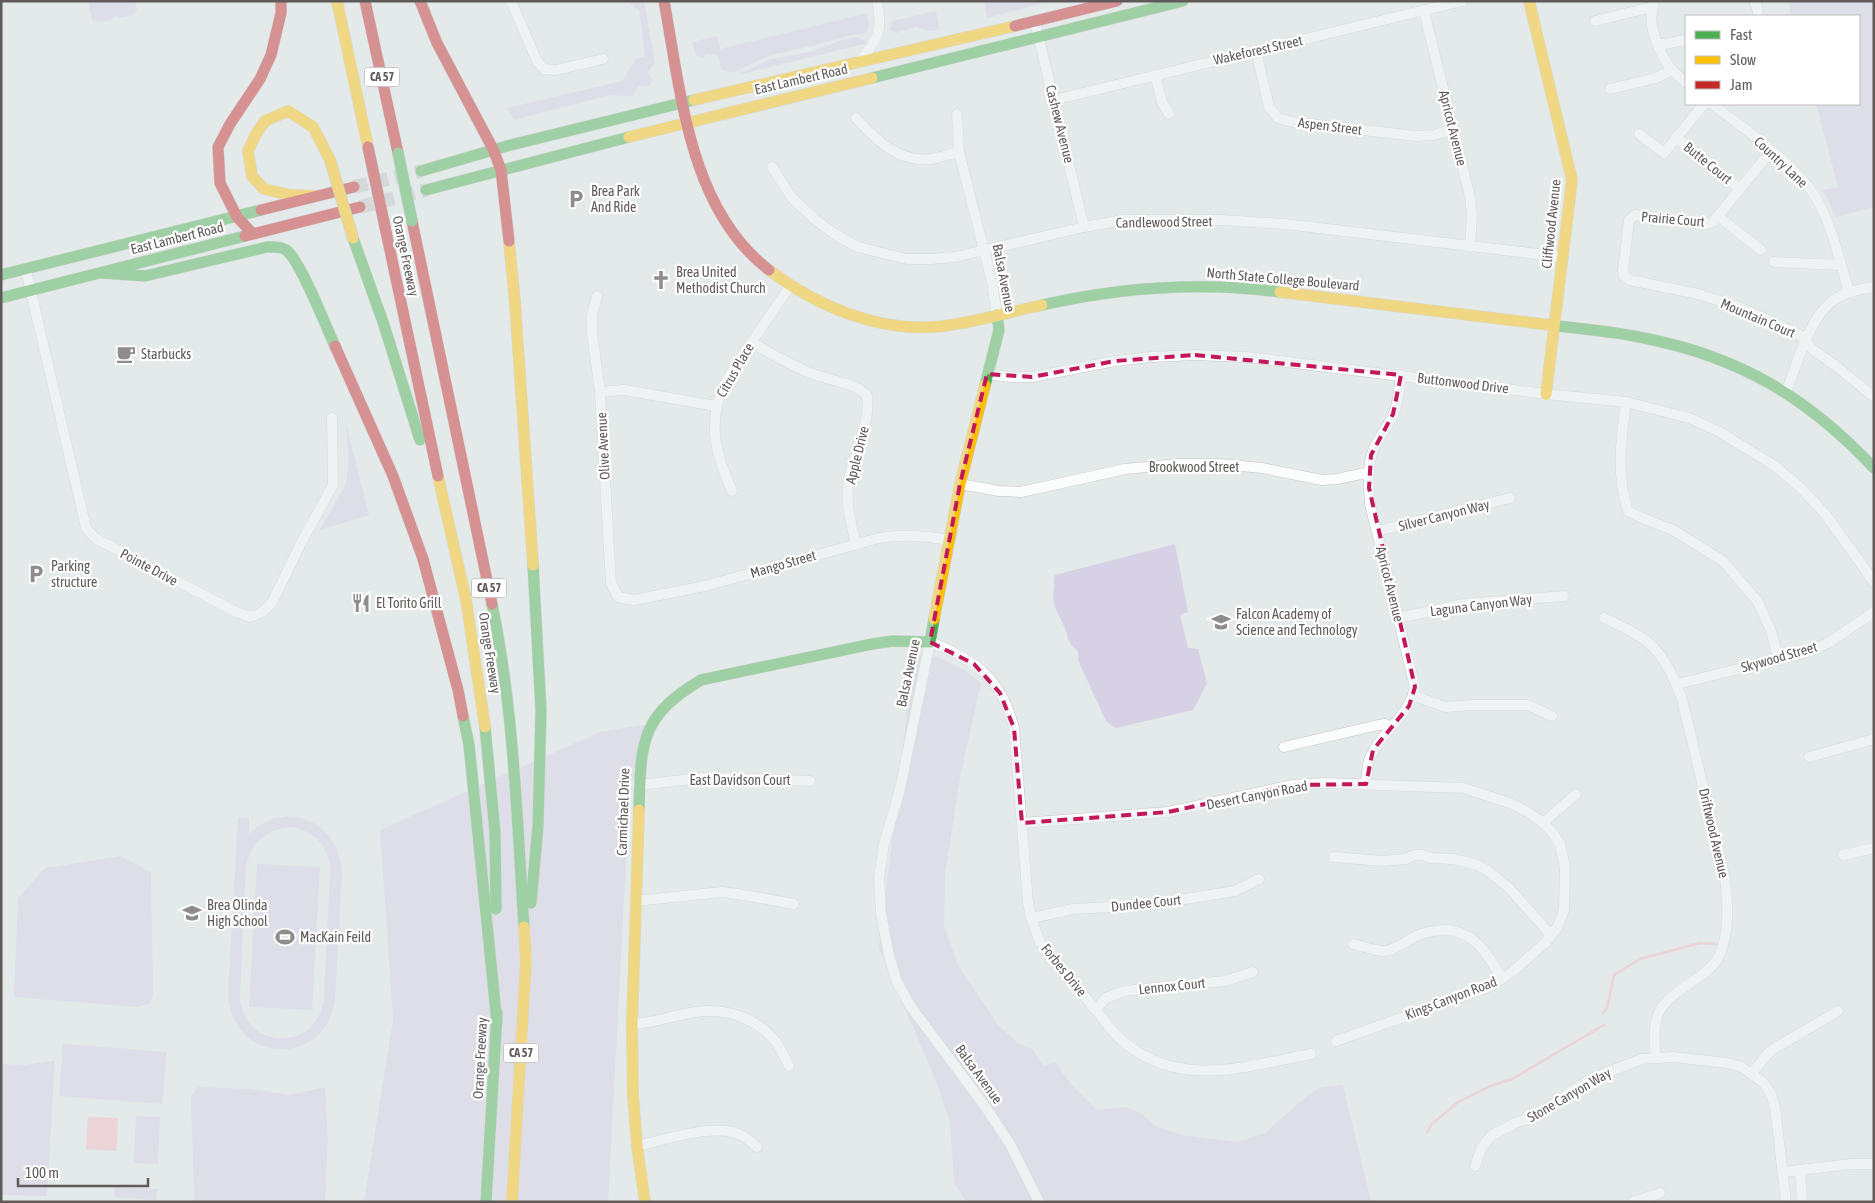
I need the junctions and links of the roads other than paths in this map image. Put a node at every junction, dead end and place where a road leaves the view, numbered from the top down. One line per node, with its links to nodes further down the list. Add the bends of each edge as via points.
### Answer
1 (281, 1): 50 (main road, via 271,56 218,147 220,183)
2 (338, 1): 91 (main road, Orange Freeway / CA 57, bridge)
3 (365, 1): 122 (main road, Orange Freeway / CA 57, bridge, via 499,638 514,769)
4 (420, 1): 39 (main road, via 437,44)
5 (511, 1): 22 (street, via 536,61 544,69 556,70)
6 (664, 1): 29 (main road, North State College Boulevard)
7 (877, 1): 23 (street, via 881,22 879,34)
8 (1117, 1): 17 (main road, East Lambert Road)
9 (1183, 1): 18 (main road, East Lambert Road)
10 (1462, 1): 14 (street, Wakeforest Street)
11 (1530, 1): 57 (main road, Cliffwood Avenue, via 1570,169 1572,190)
12 (1755, 1): 15 (street)
13 (1653, 3): 16 (street); 20 (street, via 1653,29)
14 (1424, 11): 21 (street, Wakeforest Street); 36 (street, Apricot Avenue)
15 (1759, 15)
16 (1595, 21)
17 (1034, 22): 18 (street, Cashew Avenue); 23 (main road, East Lambert Road)
18 (1039, 38): 28 (street, Cashew Avenue); 35 (main road, East Lambert Road)
19 (1685, 40): 20 (street)
20 (1658, 45): 24 (street)
21 (1256, 51): 25 (street, Wakeforest Street); 36 (street, Aspen Street, via 1269,107 1278,118 1416,136)
22 (603, 59)
23 (860, 61): 29 (main road, East Lambert Road)
24 (1672, 70): 26 (street); 27 (street, via 1656,78)
25 (1155, 74): 28 (street, Wakeforest Street); 33 (street, via 1162,102)
26 (1685, 81)
27 (1610, 89)
28 (1054, 100): 52 (street, Cashew Avenue)
29 (682, 102): 35 (main road, North State College Boulevard); 39 (main road, East Lambert Road)
30 (1703, 105): 38 (street)
31 (1713, 105): 41 (street, Country Lane)
32 (957, 114): 40 (street, Balsa Avenue)
33 (1169, 114)
34 (856, 118): 40 (street, via 878,142 897,154 932,159)
35 (687, 122): 43 (main road, East Lambert Road); 64 (main road, North State College Boulevard, via 698,165 724,219 759,261)
36 (1454, 130): 54 (street, Apricot Avenue, via 1470,197)
37 (1639, 134): 38 (street, Butte Court, via 1664,153)
38 (1676, 137): 46 (street, Butte Court)
39 (493, 149): 43 (main road); 44 (main road, East Lambert Road)
40 (959, 152): 55 (street, Balsa Avenue)
41 (1771, 152): 46 (street, Prairie Court); 59 (street, Country Lane, via 1805,182 1816,198)
42 (772, 167): 55 (street, Candlewood Street, via 803,210 858,247 915,259)
43 (501, 170): 47 (main road, East Lambert Road); 122 (main road, via 515,303 540,710 538,826)
44 (421, 171)
45 (354, 187): 48 (main road, East Lambert Road)
46 (1740, 189): 51 (street, Prairie Court)
47 (426, 190)
48 (317, 196): 50 (main road, East Lambert Road); 91 (main road, bridge, via 290,195 264,189 252,176 248,151 265,121 288,111 313,127 330,160)
49 (360, 207): 53 (main road, East Lambert Road)
50 (237, 217): 53 (main road); 60 (main road, East Lambert Road)
51 (1719, 217): 56 (street); 63 (street, Prairie Court, via 1706,224 1635,215 1629,220)
52 (1084, 227): 54 (street, Candlewood Street, via 1124,220 1222,220 1285,224); 55 (street, Candlewood Street)
53 (253, 234): 61 (main road, East Lambert Road)
54 (1470, 247): 57 (street, Candlewood Street)
55 (984, 250): 70 (street, Balsa Avenue)
56 (1761, 250)
57 (1563, 257): 71 (main road, Cliffwood Avenue)
58 (1774, 262): 59 (street)
59 (1841, 265): 67 (street, Country Lane)
60 (26, 270): 62 (main road, East Lambert Road); 66 (street, Pointe Drive)
61 (102, 273): 66 (main road, East Lambert Road); 127 (main road, via 145,276 267,247 284,248 301,271 393,476 423,559 458,690 469,745)
62 (1, 276)
63 (1624, 276): 72 (street, Mountain Court, via 1739,307 1800,335)
64 (790, 286): 70 (main road, North State College Boulevard, via 857,317 903,327 944,326); 73 (street, Citrus Place)
65 (1874, 287): 67 (street)
66 (31, 291): 69 (main road, East Lambert Road); 82 (street, Pointe Drive, via 86,528 94,538 236,612 250,617 272,603 333,485)
67 (1849, 292): 72 (street, via 1830,302)
68 (597, 296): 76 (street, Olive Avenue, via 592,333)
69 (1, 298)
70 (997, 315): 71 (main road, North State College Boulevard, via 1086,295 1192,286 1267,290); 74 (main road, Balsa Avenue, via 999,330)
71 (1556, 326): 77 (main road, North State College Boulevard, via 1679,345 1763,378); 78 (main road, Cliffwood Avenue)
72 (1806, 341): 77 (street); 79 (street, Mountain Court)
73 (751, 342): 81 (street, Citrus Place, via 720,391); 90 (street, Apple Drive, via 792,365 858,387 867,395 869,409 847,496)
74 (987, 374): 75 (street, Buttonwood Drive, via 1032,377 1115,361 1195,354); 85 (main road, Balsa Avenue)
75 (1401, 375): 78 (street, Buttonwood Drive); 84 (street, Apricot Avenue, via 1394,414 1377,441 1371,456)
76 (600, 392): 81 (street, via 624,390); 94 (street, Olive Avenue, via 611,583)
77 (1786, 392): 83 (main road, North State College Boulevard, via 1858,449)
78 (1546, 394): 80 (street, Buttonwood Drive)
79 (1874, 397)
80 (1626, 402): 92 (street, Buttonwood Drive, via 1689,418 1724,434 1775,466 1826,514); 99 (street, via 1620,444 1620,478 1628,512 1674,530 1722,561 1758,602)
81 (716, 406): 86 (street, Citrus Place, via 714,437 717,455)
82 (332, 418)
83 (1874, 468)
84 (1370, 472): 85 (street, Brookwood Street, via 1322,480 1262,468 1178,464 1125,469 1021,492); 88 (street, Apricot Avenue, via 1370,504)
85 (960, 484): 89 (main road, Balsa Avenue)
86 (732, 492)
87 (1510, 498): 88 (street, Silver Canyon Way)
88 (1377, 531): 96 (street, Apricot Avenue)
89 (949, 540): 90 (street, Mango Street, via 897,535); 98 (main road, Balsa Avenue)
90 (856, 543): 94 (street, Mango Street, via 705,586 634,600)
91 (453, 548): 127 (main road, Orange Freeway / CA 57, via 466,600 483,704 494,822)
92 (1874, 582)
93 (1564, 596): 96 (street, Laguna Canyon Way, via 1464,604)
94 (618, 597)
95 (1874, 612): 99 (street, Skywood Street, via 1830,642)
96 (1398, 618): 101 (street, Apricot Avenue, via 1414,679)
97 (1604, 618): 100 (street, Driftwood Avenue, via 1648,643 1665,662)
98 (930, 642): 109 (main road, Carmichael Drive, via 872,644 701,680 678,693 661,709 651,725 641,757); 111 (street, Forbes Drive, via 956,652 974,664 990,678 1000,693 1014,728); 144 (street, Balsa Avenue, via 879,878 889,956 897,982 911,1007 1010,1144)
99 (1779, 660): 100 (street, Skywood Street)
100 (1677, 684): 131 (street, Driftwood Avenue, via 1725,878 1727,923 1716,962 1670,997 1660,1009 1654,1024)
101 (1414, 696): 102 (street, via 1446,707 1528,706); 103 (street, via 1410,706)
102 (1552, 716)
103 (1391, 728): 105 (street, via 1378,724); 108 (street, via 1368,760)
104 (1874, 739): 106 (street)
105 (1284, 748)
106 (1809, 757)
107 (810, 781): 109 (street, East Davidson Court, via 708,777)
108 (1366, 784): 111 (street, Desert Canyon Road, via 1293,785 1168,812); 112 (street, Desert Canyon Road, via 1463,788 1510,803)
109 (639, 785): 117 (main road, Carmichael Drive)
110 (1576, 794): 112 (street)
111 (1022, 823): 119 (street, Forbes Drive)
112 (1543, 823): 120 (street, Kings Canyon Road, via 1560,844 1565,868 1564,910)
113 (1874, 848): 114 (street)
114 (1843, 855)
115 (1334, 857): 120 (street, via 1382,861 1422,855 1474,864 1510,888)
116 (1259, 879): 119 (street, Dundee Court, via 1235,890 1148,904 1072,909)
117 (635, 902): 118 (street, via 722,892); 128 (main road, Carmichael Drive)
118 (794, 904)
119 (1031, 918): 125 (street, Forbes Drive, via 1040,942)
120 (1551, 935): 124 (street, Kings Canyon Road)
121 (1353, 944): 124 (street, via 1381,951 1432,931 1461,932 1484,949)
122 (526, 961): 142 (main road, Orange Freeway / CA 57)
123 (1254, 972): 125 (street, Lennox Court, via 1225,981 1124,992 1106,998)
124 (1502, 979): 129 (street, Kings Canyon Road, via 1486,988)
125 (1096, 1009): 130 (street, Forbes Drive, via 1130,1049 1145,1058 1188,1071 1227,1070)
126 (1838, 1011): 133 (street, via 1770,1051)
127 (497, 1023): 141 (main road, Orange Freeway / CA 57)
128 (632, 1024): 132 (street, via 707,1011 742,1016 762,1027 777,1043); 134 (main road, Carmichael Drive)
129 (1336, 1041)
130 (1311, 1054)
131 (1656, 1057): 133 (street, Stone Canyon Way, via 1727,1063); 137 (street, Stone Canyon Way, via 1594,1077 1537,1116 1491,1136 1482,1147)
132 (789, 1066)
133 (1752, 1073): 139 (street, Stone Canyon Way, via 1771,1094)
134 (637, 1146): 135 (street, via 711,1130 726,1130 740,1134); 143 (main road, Carmichael Drive)
135 (757, 1147)
136 (1874, 1164): 138 (street)
137 (1475, 1166)
138 (1800, 1170): 139 (street); 147 (street)
139 (1783, 1172): 146 (street, Stone Canyon Way)
140 (1660, 1193): 145 (street)
141 (486, 1202)
142 (512, 1202)
143 (645, 1202)
144 (1039, 1202)
145 (1633, 1202)
146 (1786, 1202)
147 (1802, 1202)

